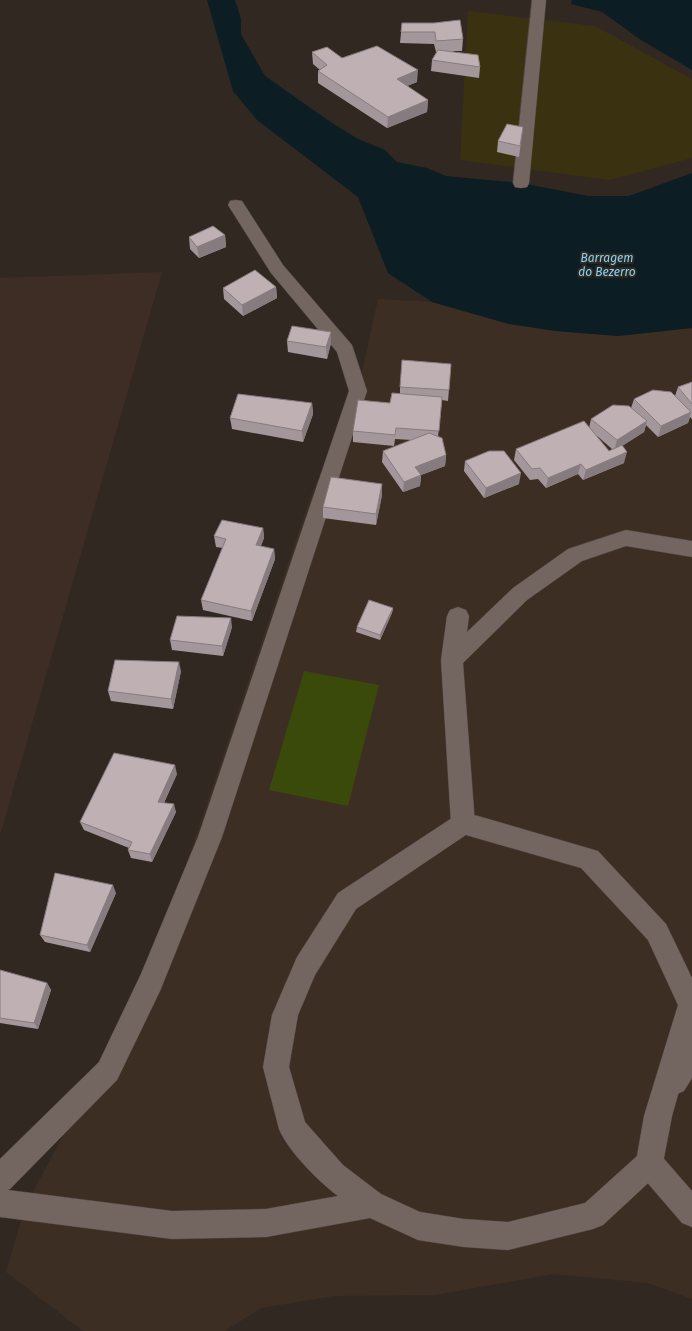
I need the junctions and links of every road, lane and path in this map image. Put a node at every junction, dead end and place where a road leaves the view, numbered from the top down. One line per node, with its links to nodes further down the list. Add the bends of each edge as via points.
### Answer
1 (539, 0): 2 (street)
2 (521, 183)
3 (236, 206): 11 (street, via 277,268 346,350 358,391 210,837 151,982 108,1071)
4 (692, 549): 6 (street, via 626,538 575,555 520,594)
5 (458, 616): 6 (street)
6 (452, 660): 7 (street)
7 (463, 824): 9 (street, via 589,859 657,932 691,1004); 13 (street, via 347,901 306,966 285,1015 276,1067 293,1129 333,1175)
8 (692, 1052): 9 (street)
9 (658, 1116): 10 (street)
10 (649, 1163): 13 (street, via 592,1215 508,1236 418,1226); 14 (street)
11 (0, 1179)
12 (0, 1203): 13 (street, via 172,1225 266,1223)
13 (371, 1204)
14 (692, 1213)

